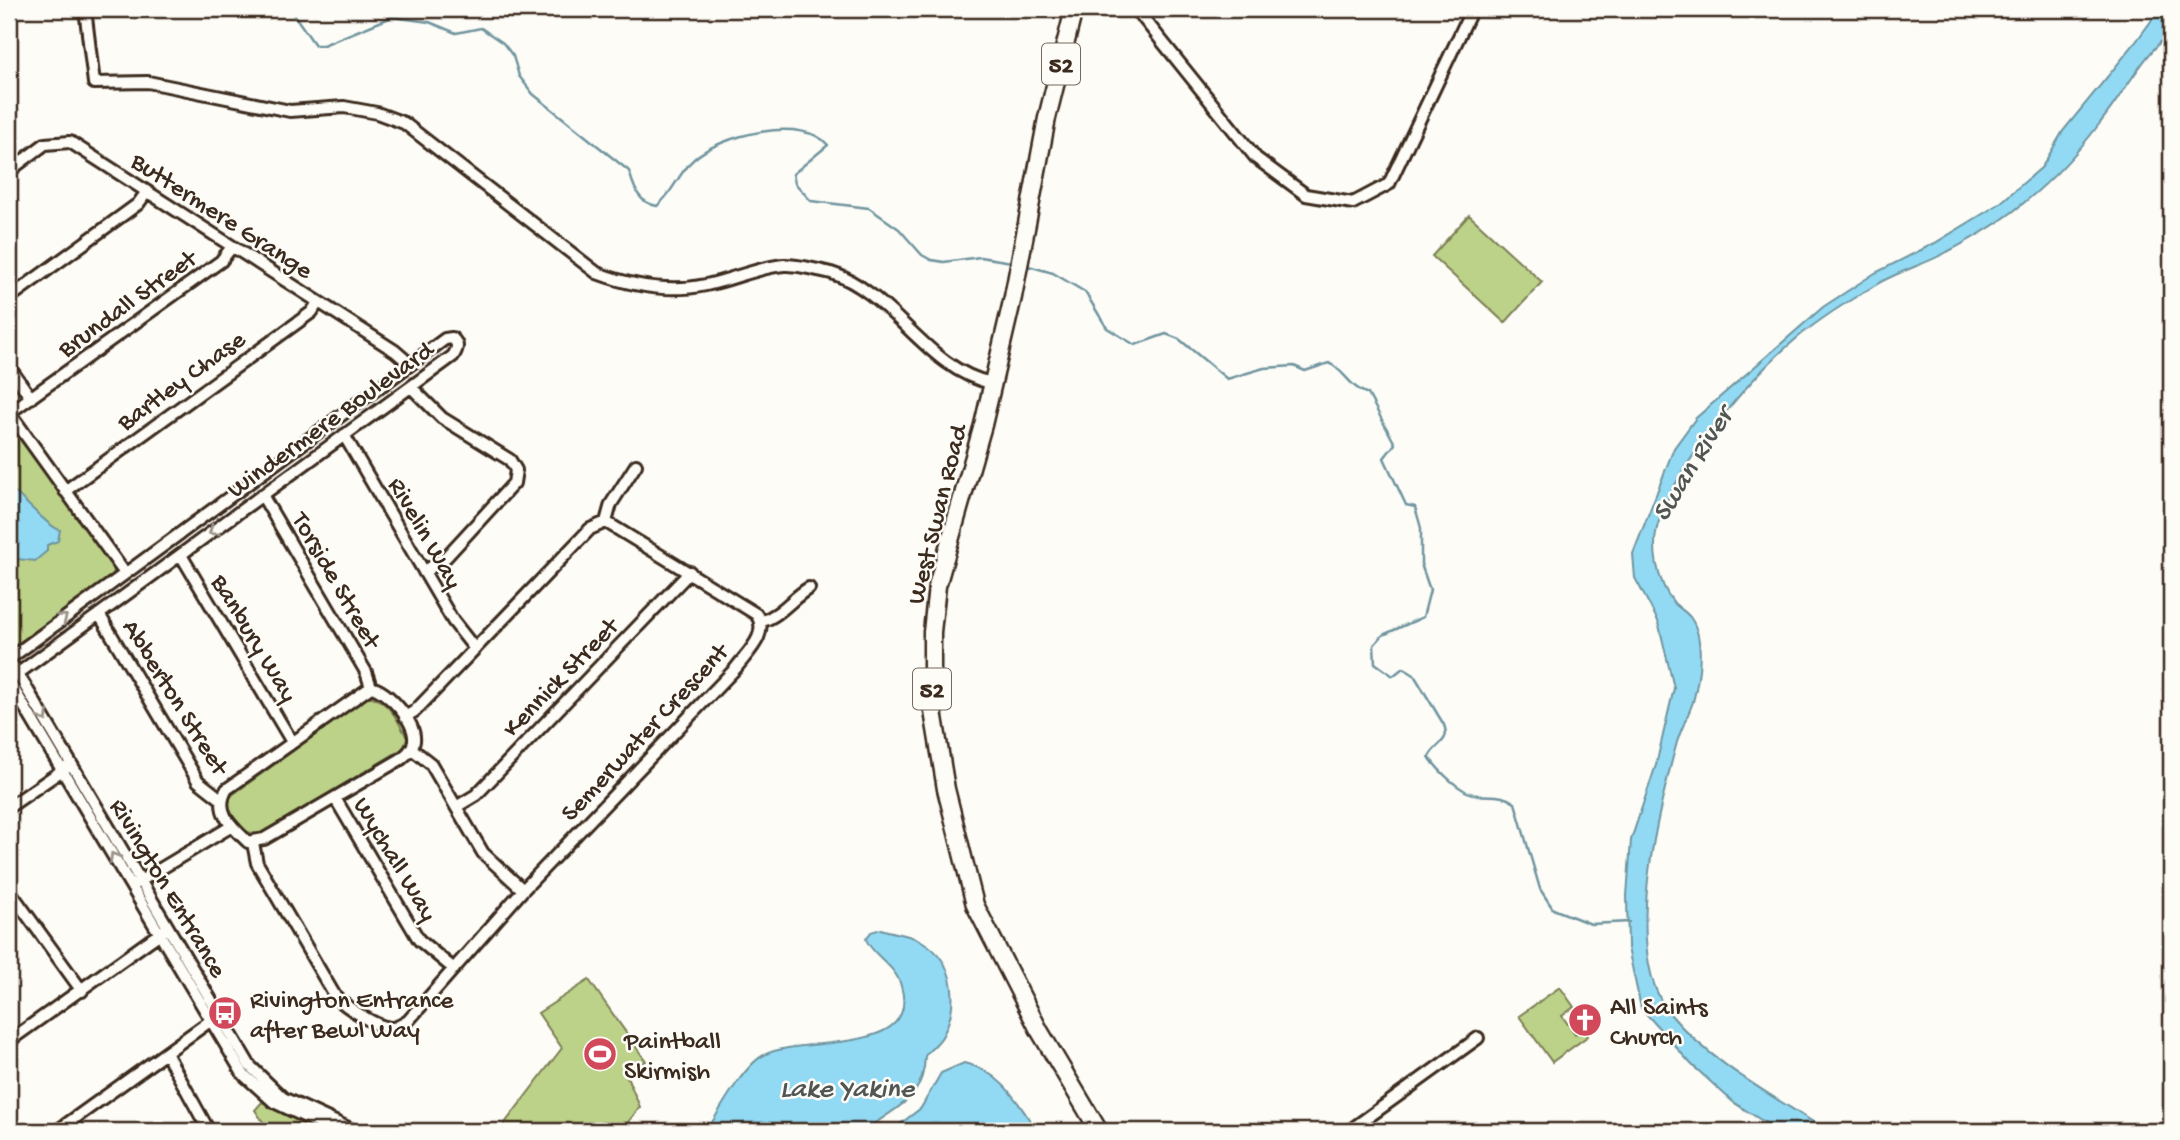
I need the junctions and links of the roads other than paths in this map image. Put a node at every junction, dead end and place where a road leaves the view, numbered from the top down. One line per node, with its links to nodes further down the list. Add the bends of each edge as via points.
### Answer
1 (85, 9): 12 (street, via 94,83 148,82 290,111 344,107 377,113 404,123 597,273 631,286 674,288 704,286 785,265 833,274 868,293 947,362)
2 (1074, 9): 12 (main road, West Swan Road / 52)
3 (1136, 9): 4 (street, via 1256,158 1306,195 1353,204 1390,184)
4 (1472, 9)
5 (9, 171): 6 (street, Buttermere Grange, via 45,144 70,142)
6 (146, 193): 7 (street, Buttermere Grange); 8 (street, via 138,204)
7 (231, 248): 9 (street, Buttermere Grange); 14 (street, Brundall Street, via 221,261)
8 (9, 298)
9 (318, 302): 10 (street, Buttermere Grange); 18 (street, Bartley Chase, via 312,312)
10 (410, 364): 13 (street, Windermere Boulevard, via 445,339 456,341 453,356); 22 (street, Windermere Boulevard)
11 (9, 367): 14 (street)
12 (992, 383): 56 (main road, West Swan Road / 52, via 937,586 932,705 946,789 975,905 1033,1019)
13 (411, 387): 16 (street, Windermere Boulevard); 23 (street, via 442,418 510,460 516,470 514,483 446,557)
14 (31, 398): 15 (street, Brundall Street)
15 (9, 413): 18 (street)
16 (344, 435): 19 (street, Windermere Boulevard); 23 (street, Rivelin Way)
17 (636, 465): 20 (street, via 611,504)
18 (65, 491): 22 (street)
19 (262, 495): 21 (street, Windermere Boulevard, one-way to 21); 31 (street, Torside Street, via 366,672)
20 (606, 522): 24 (street); 28 (street, via 590,529)
21 (181, 555): 26 (street, Windermere Boulevard); 33 (street, Banbury Way)
22 (124, 572): 29 (street, Windermere Boulevard, one-way to 22)
23 (424, 572): 28 (street, Rivelin Way)
24 (690, 572): 27 (street); 39 (street, Kennick Street, via 476,795)
25 (809, 588): 27 (street)
26 (99, 614): 30 (street, Windermere Boulevard); 37 (street, Abberton Street, via 198,781)
27 (762, 621): 44 (street, Semerwater Crescent, via 762,632 736,668)
28 (475, 649): 32 (street)
29 (9, 659): 30 (street, Rivington Entrance)
30 (12, 678): 35 (street, Rivington Entrance)
31 (371, 688): 32 (street, via 379,689); 33 (street)
32 (405, 717): 34 (street, via 414,736)
33 (292, 742): 37 (street, via 227,789)
34 (412, 749): 36 (street); 39 (street, via 431,764)
35 (67, 767): 38 (street); 42 (street, Rivington Entrance)
36 (335, 798): 41 (street); 46 (street, Wychall Way, via 419,940)
37 (221, 799): 40 (street, via 221,811)
38 (9, 807)
39 (456, 807): 44 (street, via 483,853)
40 (232, 825): 41 (street); 42 (street)
41 (253, 843): 46 (street, Semerwater Crescent, via 257,863 334,996 345,1007 395,1028 408,1021)
42 (136, 883): 45 (street, Rivington Entrance)
43 (9, 890): 47 (street)
44 (523, 890): 46 (street, Semerwater Crescent)
45 (164, 930): 47 (street); 48 (street, Rivington Entrance)
46 (454, 969)
47 (82, 990): 50 (street)
48 (215, 1018): 51 (street); 52 (street, Rivington Entrance, via 243,1074 258,1090 274,1102)
49 (1478, 1038): 57 (street)
50 (9, 1041)
51 (166, 1054): 53 (street); 54 (street)
52 (340, 1129): 55 (street, Rivington Entrance)
53 (57, 1131)
54 (209, 1131)
55 (355, 1131)
56 (1099, 1131)
57 (1349, 1131)

